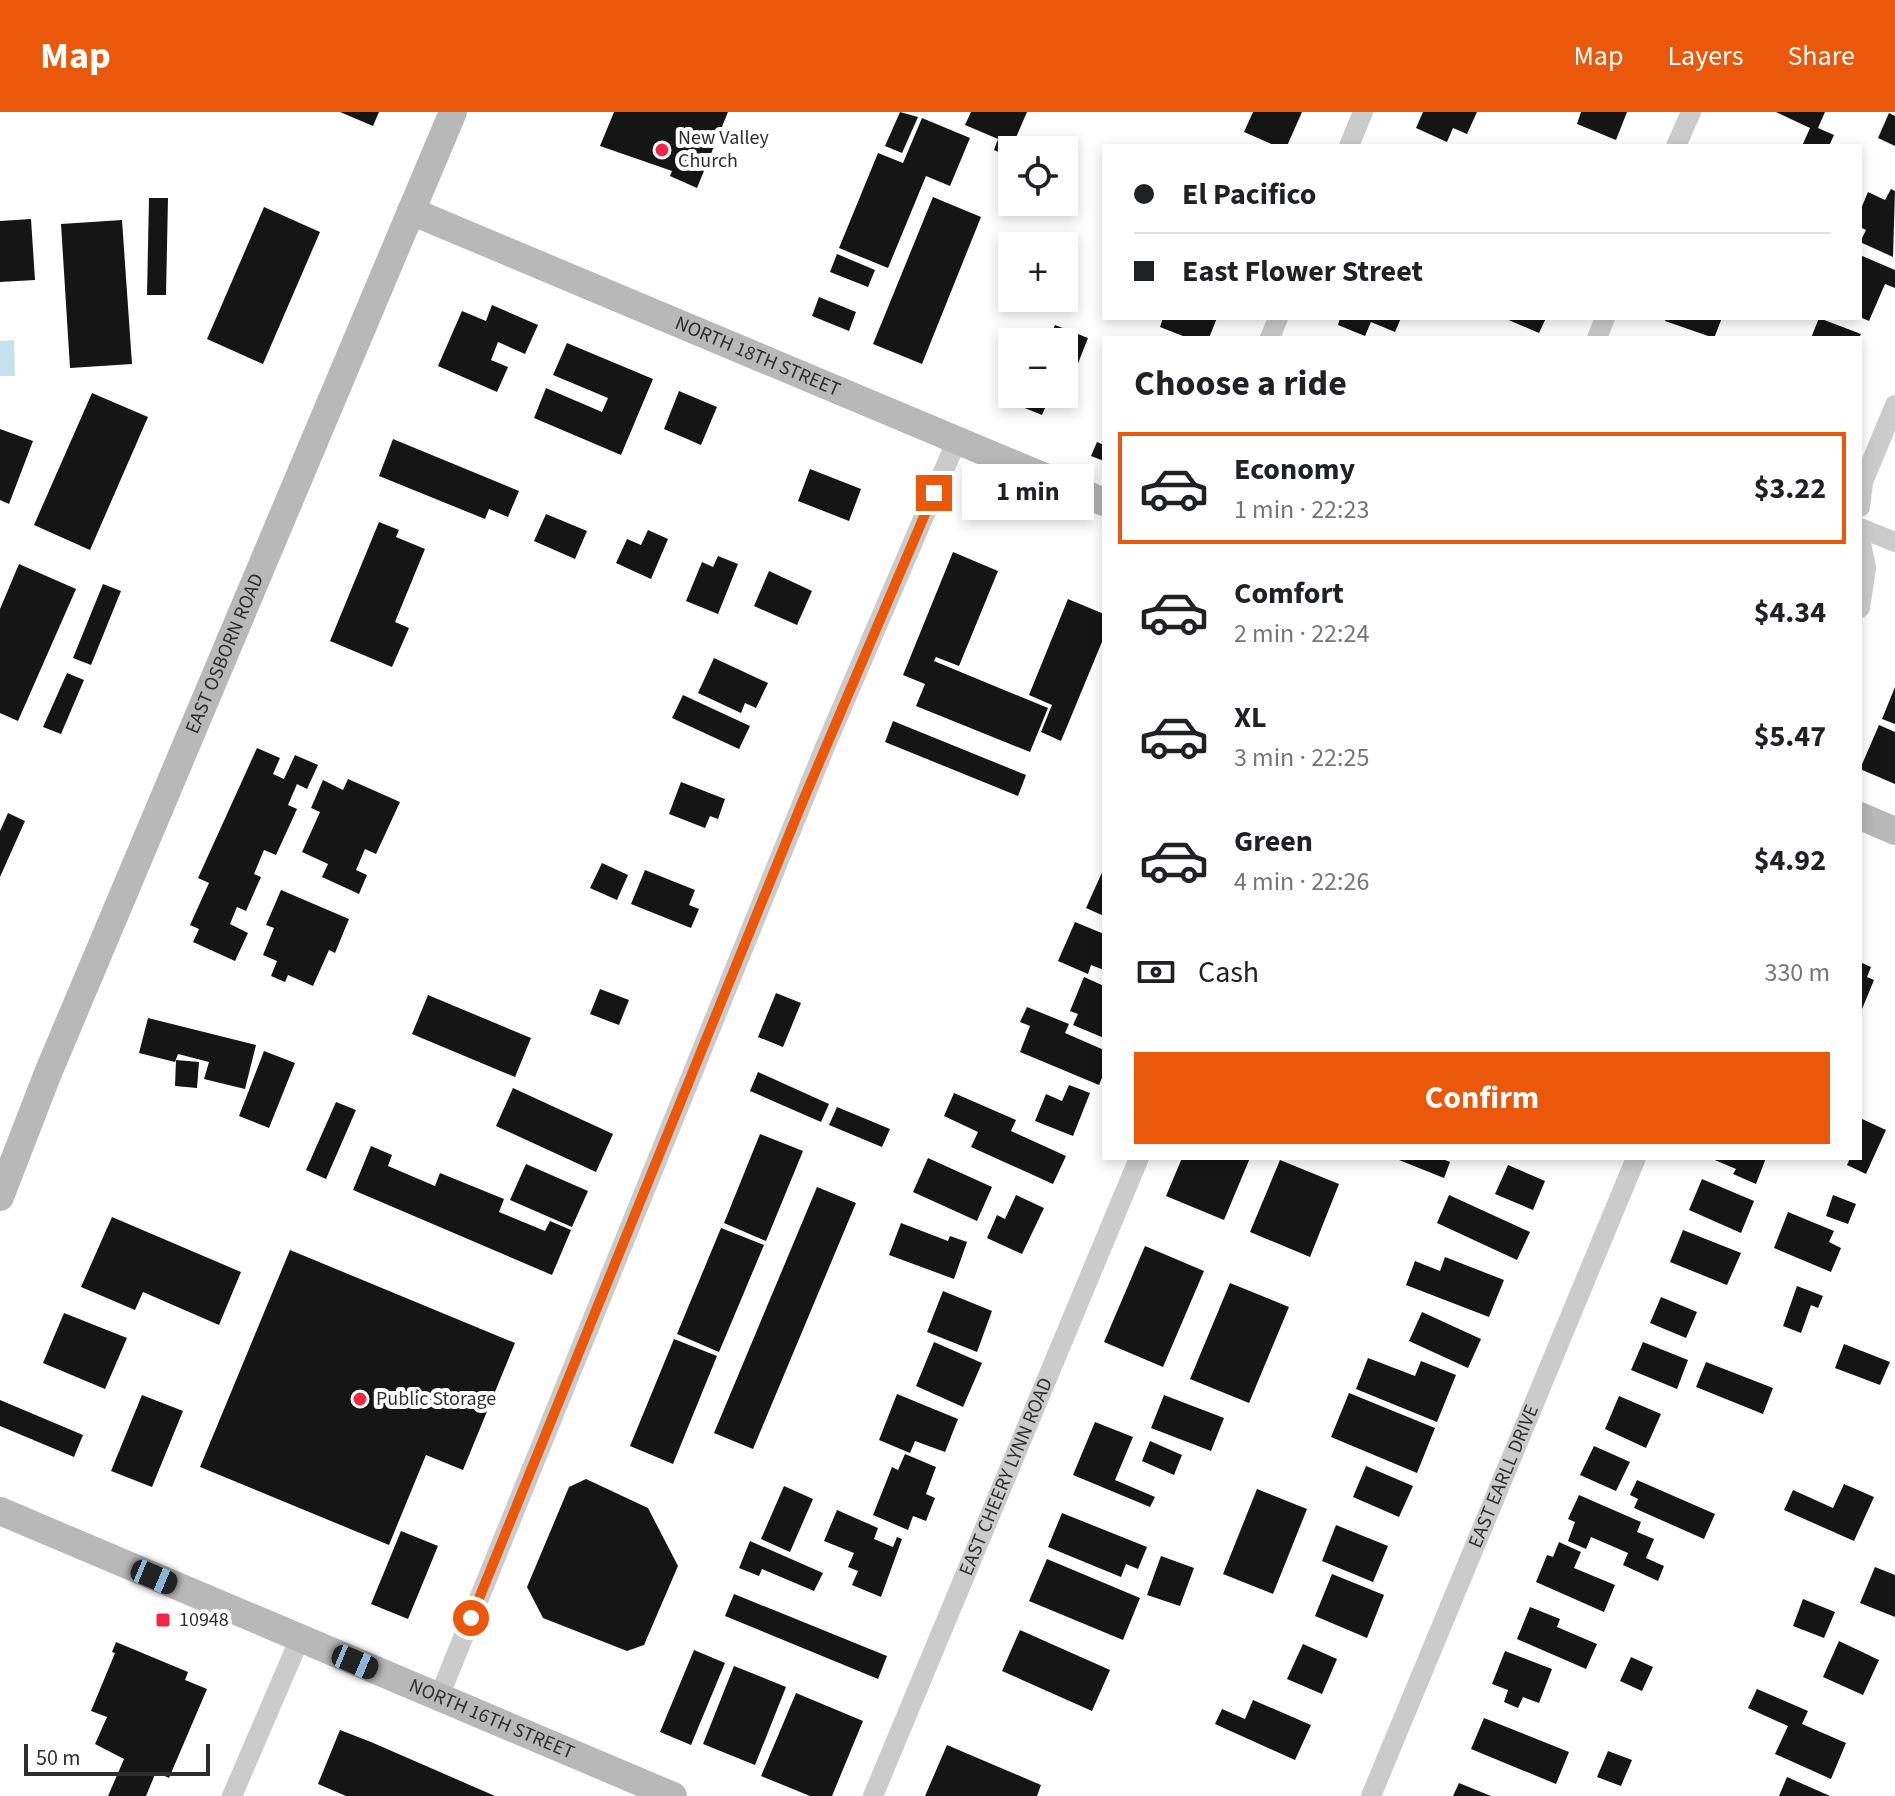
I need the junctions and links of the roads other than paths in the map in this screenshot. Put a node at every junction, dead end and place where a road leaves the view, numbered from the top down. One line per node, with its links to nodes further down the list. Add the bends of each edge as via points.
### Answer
1 (453, 112): 6 (main road, EAST OSBORN ROAD)
2 (1363, 112): 4 (street)
3 (1691, 112): 5 (street)
4 (1350, 144)
5 (1677, 144)
6 (411, 211): 8 (main road, NORTH 18TH STREET); 19 (main road, EAST OSBORN ROAD)
7 (1895, 405): 9 (street)
8 (956, 442): 10 (main road, NORTH 18TH STREET); 22 (street, via 802,803)
9 (1862, 490)
10 (1102, 501)
11 (1862, 529): 12 (street)
12 (1895, 542)
13 (1862, 548): 14 (street)
14 (1862, 595)
15 (1862, 817): 16 (main road)
16 (1895, 831)
17 (1138, 1160): 25 (street, EAST CHEERY LYNN ROAD)
18 (1635, 1160): 26 (street, EAST EARLL DRIVE)
19 (0, 1197)
20 (0, 1511): 21 (main road, NORTH 16TH STREET)
21 (300, 1638): 22 (main road, NORTH 16TH STREET); 23 (street)
22 (439, 1697): 24 (main road, NORTH 16TH STREET)
23 (232, 1796)
24 (673, 1796)
25 (873, 1796)
26 (1371, 1796)

